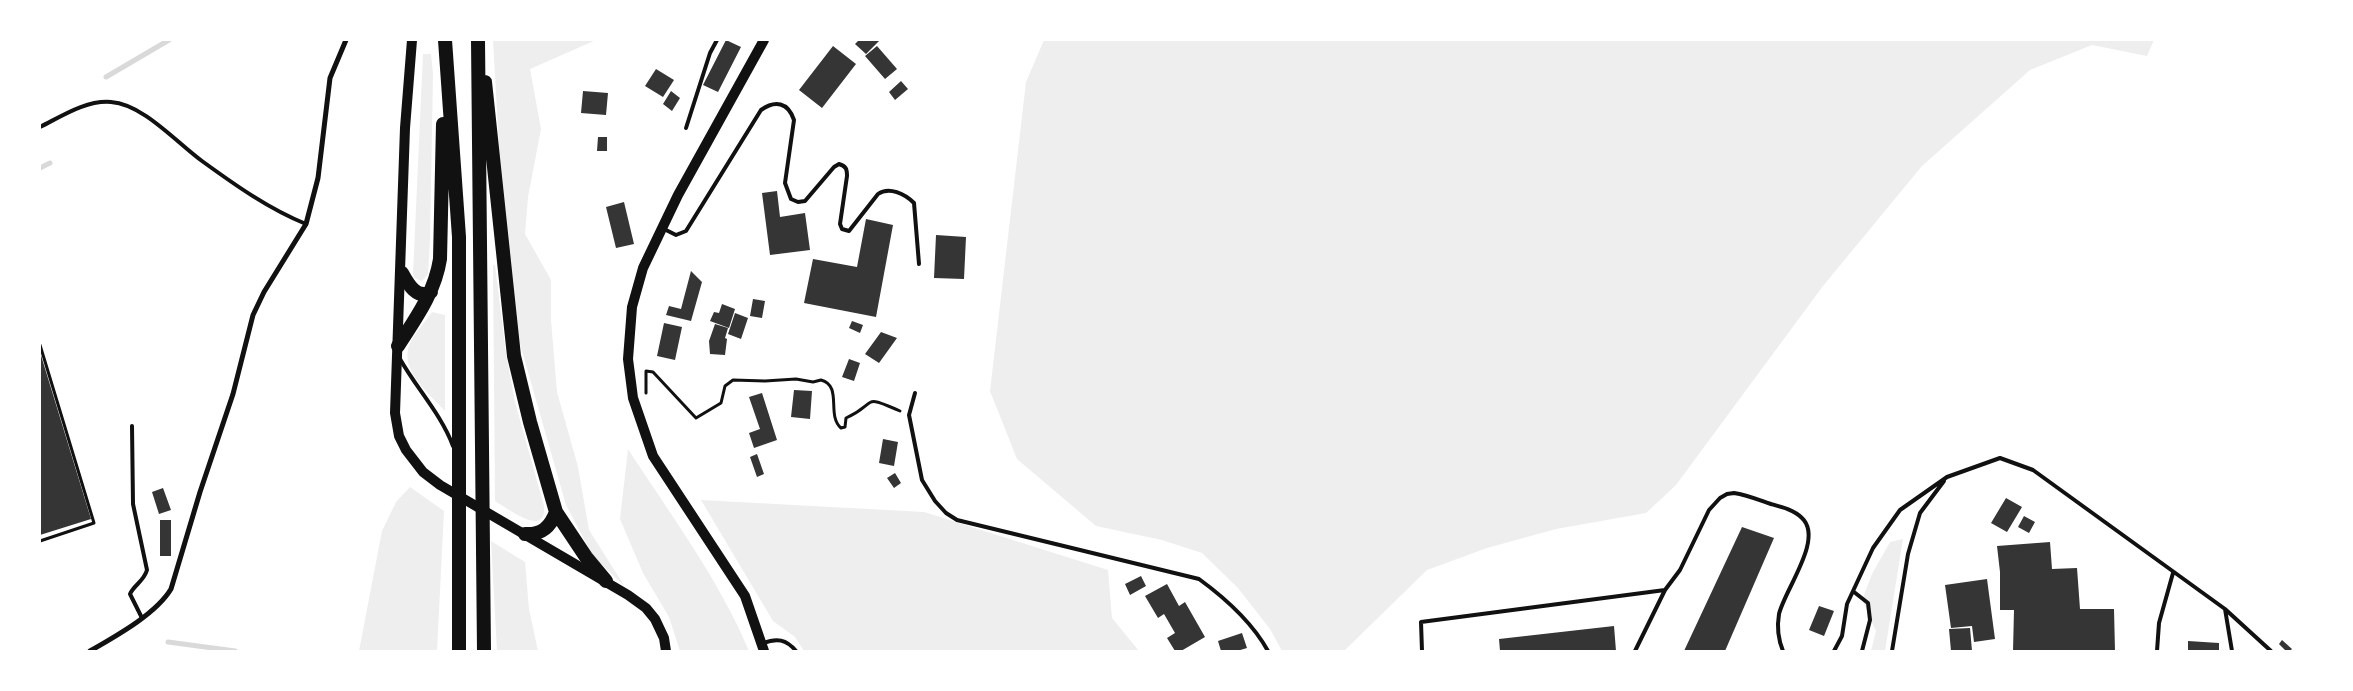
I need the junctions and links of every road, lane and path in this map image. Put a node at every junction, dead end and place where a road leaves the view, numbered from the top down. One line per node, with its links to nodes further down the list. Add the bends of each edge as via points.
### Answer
1 (346, 40): 9 (street, via 330,78 318,178)
2 (412, 40): 12 (main road, via 405,128)
3 (478, 40): 22 (highway, via 491,123 514,356); 34 (highway)
4 (717, 40): 8 (lane)
5 (764, 40): 10 (main road)
6 (446, 49): 13 (highway, via 440,259 438,277); 20 (highway, via 459,237)
7 (40, 126): 9 (lane, via 89,104 111,102 132,106 202,161 281,214)
8 (686, 128)
9 (306, 224): 30 (street, via 253,315 233,394 171,589 167,597)
10 (662, 228): 11 (lane, via 676,235 686,231 761,110 778,102 791,112 794,120 785,183 791,199 806,201 834,167 844,165 847,176 842,229 849,231 878,194 892,190 912,200 916,207); 31 (main road, via 643,268 632,307 628,359 633,398 653,456 745,596)
11 (920, 264)
12 (402, 273): 13 (highway, via 418,294); 15 (main road)
13 (431, 292): 15 (highway)
14 (40, 345): 24 (path, via 94,523)
15 (397, 350): 20 (lane, via 413,382 447,430); 23 (main road, via 396,420 406,450 423,472 440,485)
16 (915, 393): 18 (lane)
17 (645, 396): 18 (path, via 648,391 646,371 653,372 696,418 721,403 725,386 734,380 820,380 831,386 833,411 841,428 845,427 846,418 856,414 869,401 875,400)
18 (909, 415): 37 (lane, via 922,480 946,513 957,520 1199,580 1221,595)
19 (132, 426): 30 (lane, via 134,504 147,570 130,594)
20 (459, 461): 33 (highway)
21 (1947, 477): 25 (lane, via 2000,458 2033,470); 28 (lane, via 1900,510 1873,548); 43 (lane, via 1920,513 1908,554)
22 (556, 512): 23 (highway, via 543,532); 26 (highway)
23 (525, 534): 26 (main road)
24 (40, 541)
25 (2173, 573): 29 (lane); 44 (lane, via 2159,623)
26 (606, 581): 35 (main road, via 646,608 655,618)
27 (1665, 590): 38 (lane, via 1421,622); 39 (lane); 40 (lane, via 1680,570 1710,510 1727,494 1742,494 1794,512 1809,527 1810,537 1779,613 1778,639)
28 (1854, 592): 41 (lane, via 1847,604 1842,636); 42 (lane, via 1868,603 1870,620)
29 (2225, 609): 45 (lane); 46 (lane)
30 (142, 618): 32 (street)
31 (764, 647): 36 (lane, via 775,639 789,642)
32 (90, 651)
33 (459, 651)
34 (484, 651)
35 (666, 651)
36 (796, 651)
37 (1268, 651)
38 (1422, 651)
39 (1635, 651)
40 (1783, 651)
41 (1834, 651)
42 (1862, 651)
43 (1892, 651)
44 (2157, 651)
45 (2232, 651)
46 (2271, 651)

